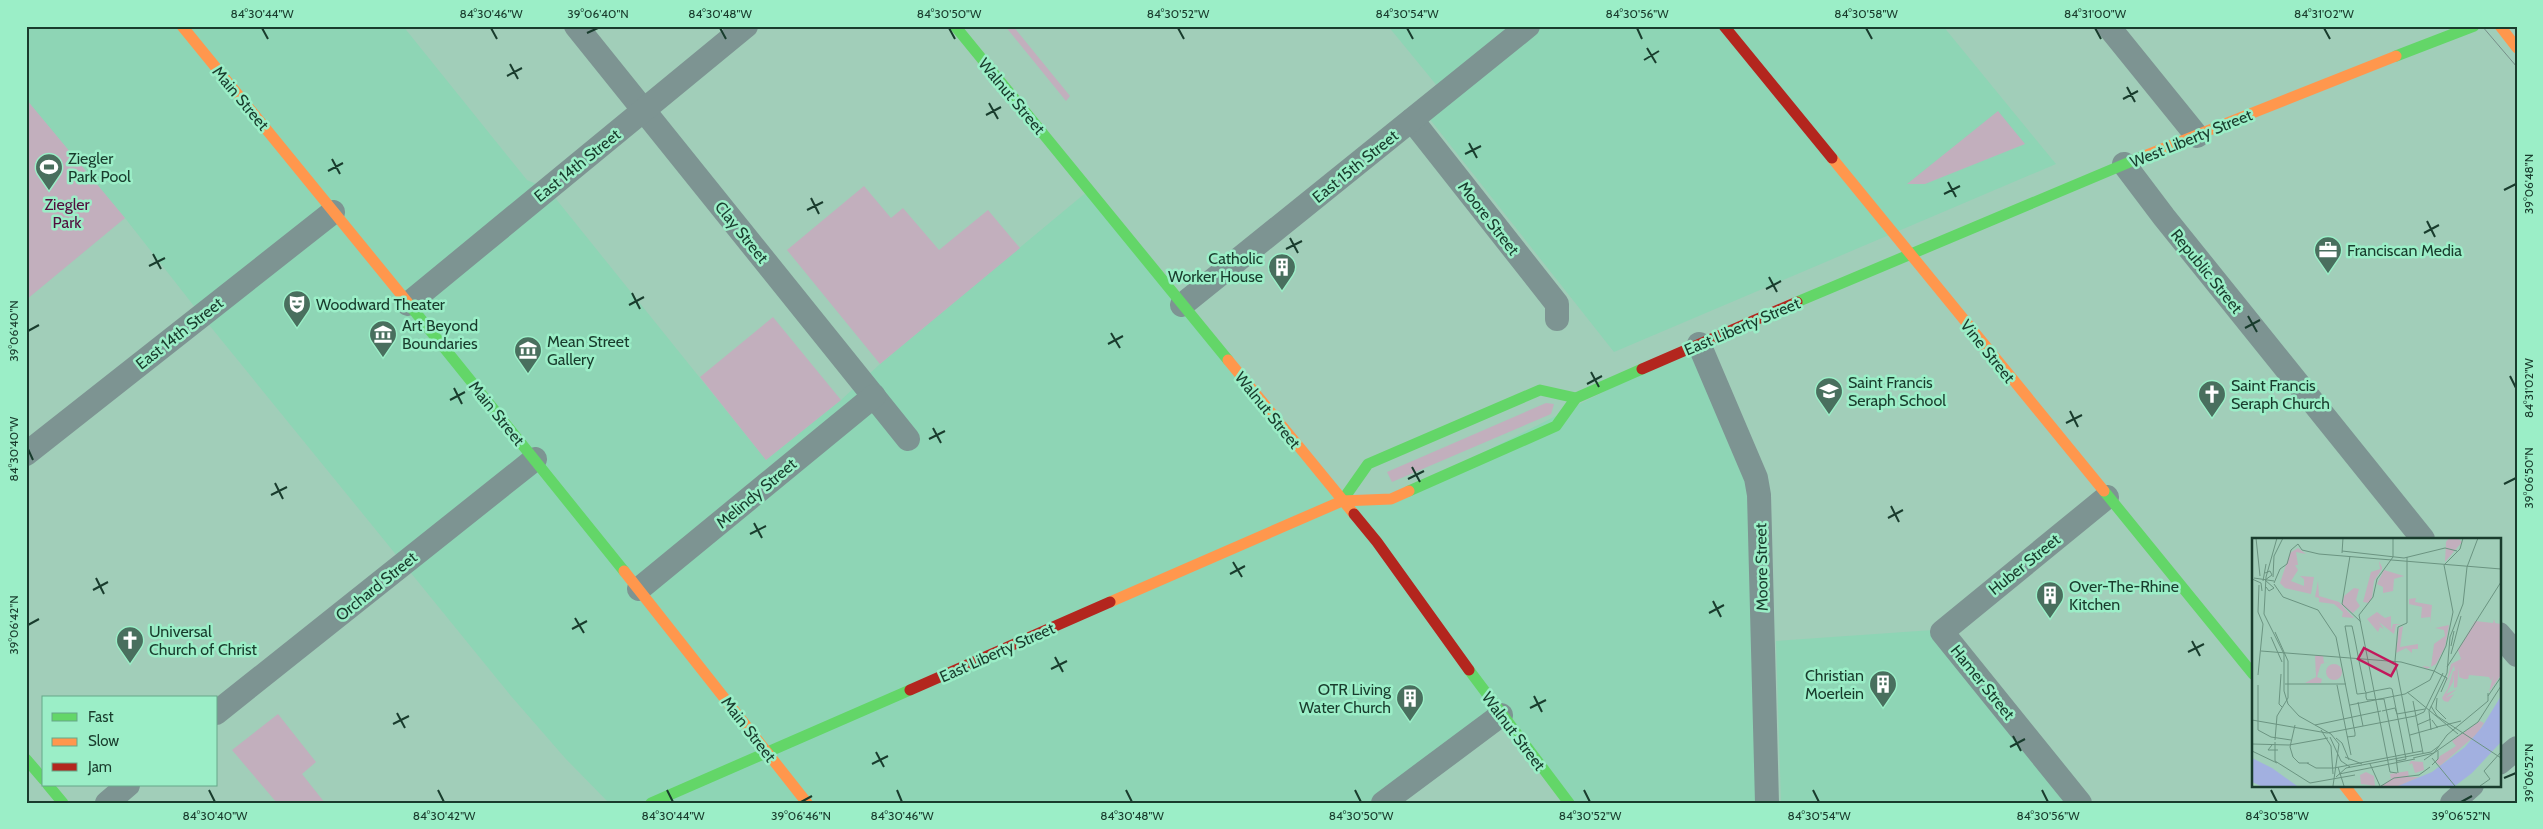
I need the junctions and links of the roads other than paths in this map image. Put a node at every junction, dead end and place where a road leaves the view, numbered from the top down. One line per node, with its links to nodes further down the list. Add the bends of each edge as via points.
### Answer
1 (182, 26): 15 (main road, Main Street)
2 (576, 26): 11 (street, Clay Street)
3 (746, 26): 11 (street, East 14th Street)
4 (955, 26): 18 (main road, Walnut Street)
5 (1528, 26): 12 (street, East 15th Street)
6 (1724, 26): 16 (main road, Vine Street)
7 (2108, 26): 13 (street)
8 (2474, 26): 13 (main road, West Liberty Street)
9 (2500, 26): 10 (main road)
10 (2517, 48)
11 (644, 110): 17 (street, East 14th Street); 21 (street, Clay Street)
12 (1412, 120): 18 (street, East 15th Street); 19 (street, Moore Street, via 1557,304)
13 (2198, 136): 14 (main road, West Liberty Street)
14 (2124, 164): 16 (main road, West Liberty Street); 28 (street, Republic Street)
15 (333, 212): 17 (main road, Main Street); 24 (street, East 14th Street)
16 (1909, 254): 20 (main road, East Liberty Street); 26 (main road, Vine Street)
17 (408, 304): 25 (main road, Main Street)
18 (1182, 305): 27 (main road, Walnut Street)
19 (1557, 319)
20 (1699, 344): 22 (main road, East Liberty Street); 51 (street, Moore Street, via 1756,478 1759,495)
21 (874, 396): 23 (street, Clay Street); 29 (street, Melindy Street)
22 (1576, 398): 27 (main road, East Liberty Street, via 1556,426 1391,499); 27 (main road, via 1540,390 1368,464)
23 (908, 439)
24 (26, 454)
25 (535, 459): 29 (main road, Main Street); 34 (street, Orchard Street)
26 (2107, 497): 30 (street, Huber Street); 33 (main road, Vine Street)
27 (1342, 501): 35 (main road, Walnut Street, via 1377,542); 37 (main road, East Liberty Street)
28 (2422, 538)
29 (639, 590): 37 (main road, Main Street)
30 (1942, 632): 52 (street, Hamer Street)
31 (2500, 635): 32 (street)
32 (2517, 656)
33 (2252, 673)
34 (218, 711)
35 (1501, 715): 49 (street); 50 (main road, Walnut Street)
36 (2517, 748): 39 (street)
37 (768, 752): 47 (main road, East Liberty Street); 48 (main road, Main Street)
38 (26, 758): 40 (main road)
39 (2500, 762)
40 (42, 778)
41 (49, 786): 45 (main road)
42 (127, 786): 46 (street)
43 (2345, 786): 53 (main road)
44 (2471, 786): 54 (street)
45 (64, 803)
46 (107, 803)
47 (651, 803)
48 (807, 803)
49 (1382, 803)
50 (1569, 803)
51 (1767, 803)
52 (2080, 803)
53 (2358, 803)
54 (2452, 803)

